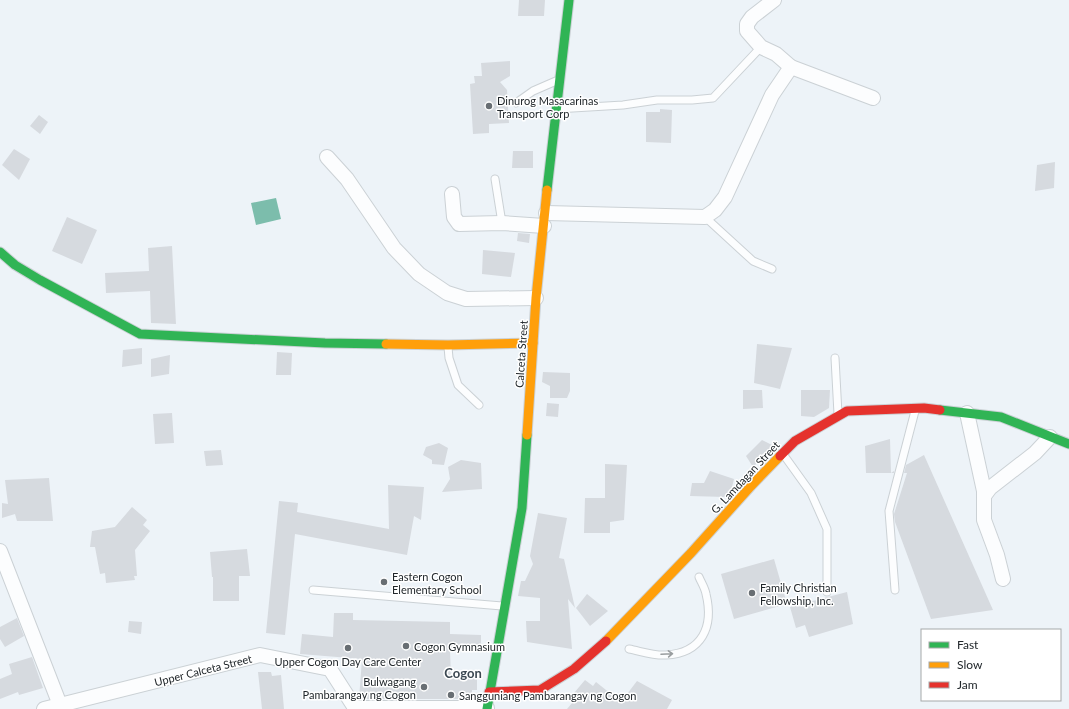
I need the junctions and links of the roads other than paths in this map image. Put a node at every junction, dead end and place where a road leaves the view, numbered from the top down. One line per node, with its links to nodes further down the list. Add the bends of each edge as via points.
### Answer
1 (569, 0): 5 (street, Calceta Street)
2 (774, 0): 3 (street, via 747,24 747,31)
3 (761, 47): 4 (street, via 776,54); 8 (lane, via 713,98)
4 (791, 66): 6 (street); 12 (street, via 772,95 725,197 715,210)
5 (560, 80): 7 (lane, via 533,91); 8 (street, Calceta Street)
6 (873, 98)
7 (516, 103)
8 (556, 109): 13 (street, Calceta Street)
9 (327, 157): 17 (street, via 347,179 394,248 419,274 447,293 466,299)
10 (495, 179): 14 (lane)
11 (452, 194): 14 (street, via 454,217 459,224)
12 (705, 217): 13 (street); 16 (lane, via 753,261)
13 (545, 219): 14 (street); 17 (street, Calceta Street)
14 (502, 223)
15 (0, 252): 19 (street, via 15,265 40,280 140,334)
16 (772, 270)
17 (536, 298): 18 (street, Calceta Street)
18 (533, 343): 19 (street); 35 (street, Calceta Street, via 522,508)
19 (448, 345): 21 (lane, via 449,358 458,384)
20 (835, 358): 24 (lane)
21 (479, 405)
22 (915, 409): 23 (street, G. Lamdagan Street); 24 (street, G. Lamdagan Street, via 846,412); 33 (lane, via 889,511)
23 (967, 413): 25 (street, G. Lamdagan Street, via 1001,417); 28 (street)
24 (838, 416): 27 (street, G. Lamdagan Street, via 796,441)
25 (1050, 438): 26 (street, G. Lamdagan Street); 28 (street, via 990,488)
26 (1069, 444)
27 (783, 454): 34 (lane, via 811,493 827,529); 37 (street, G. Lamdagan Street, via 751,486 692,554 600,648 574,669 540,690)
28 (984, 496): 31 (street, via 984,520)
29 (0, 551): 38 (street)
30 (699, 577): 36 (lane, one-way to 30, via 664,655 681,653 699,642 705,634 709,616 706,592)
31 (1003, 579)
32 (313, 590): 35 (lane)
33 (895, 590)
34 (826, 592)
35 (504, 606): 37 (street, Calceta Street)
36 (629, 649)
37 (489, 692): 40 (street, Calceta Street)
38 (60, 705): 39 (street, Upper Calceta Street); 40 (street, Upper Calceta Street, via 260,656 330,669 355,708)
39 (44, 709)
40 (487, 709)

